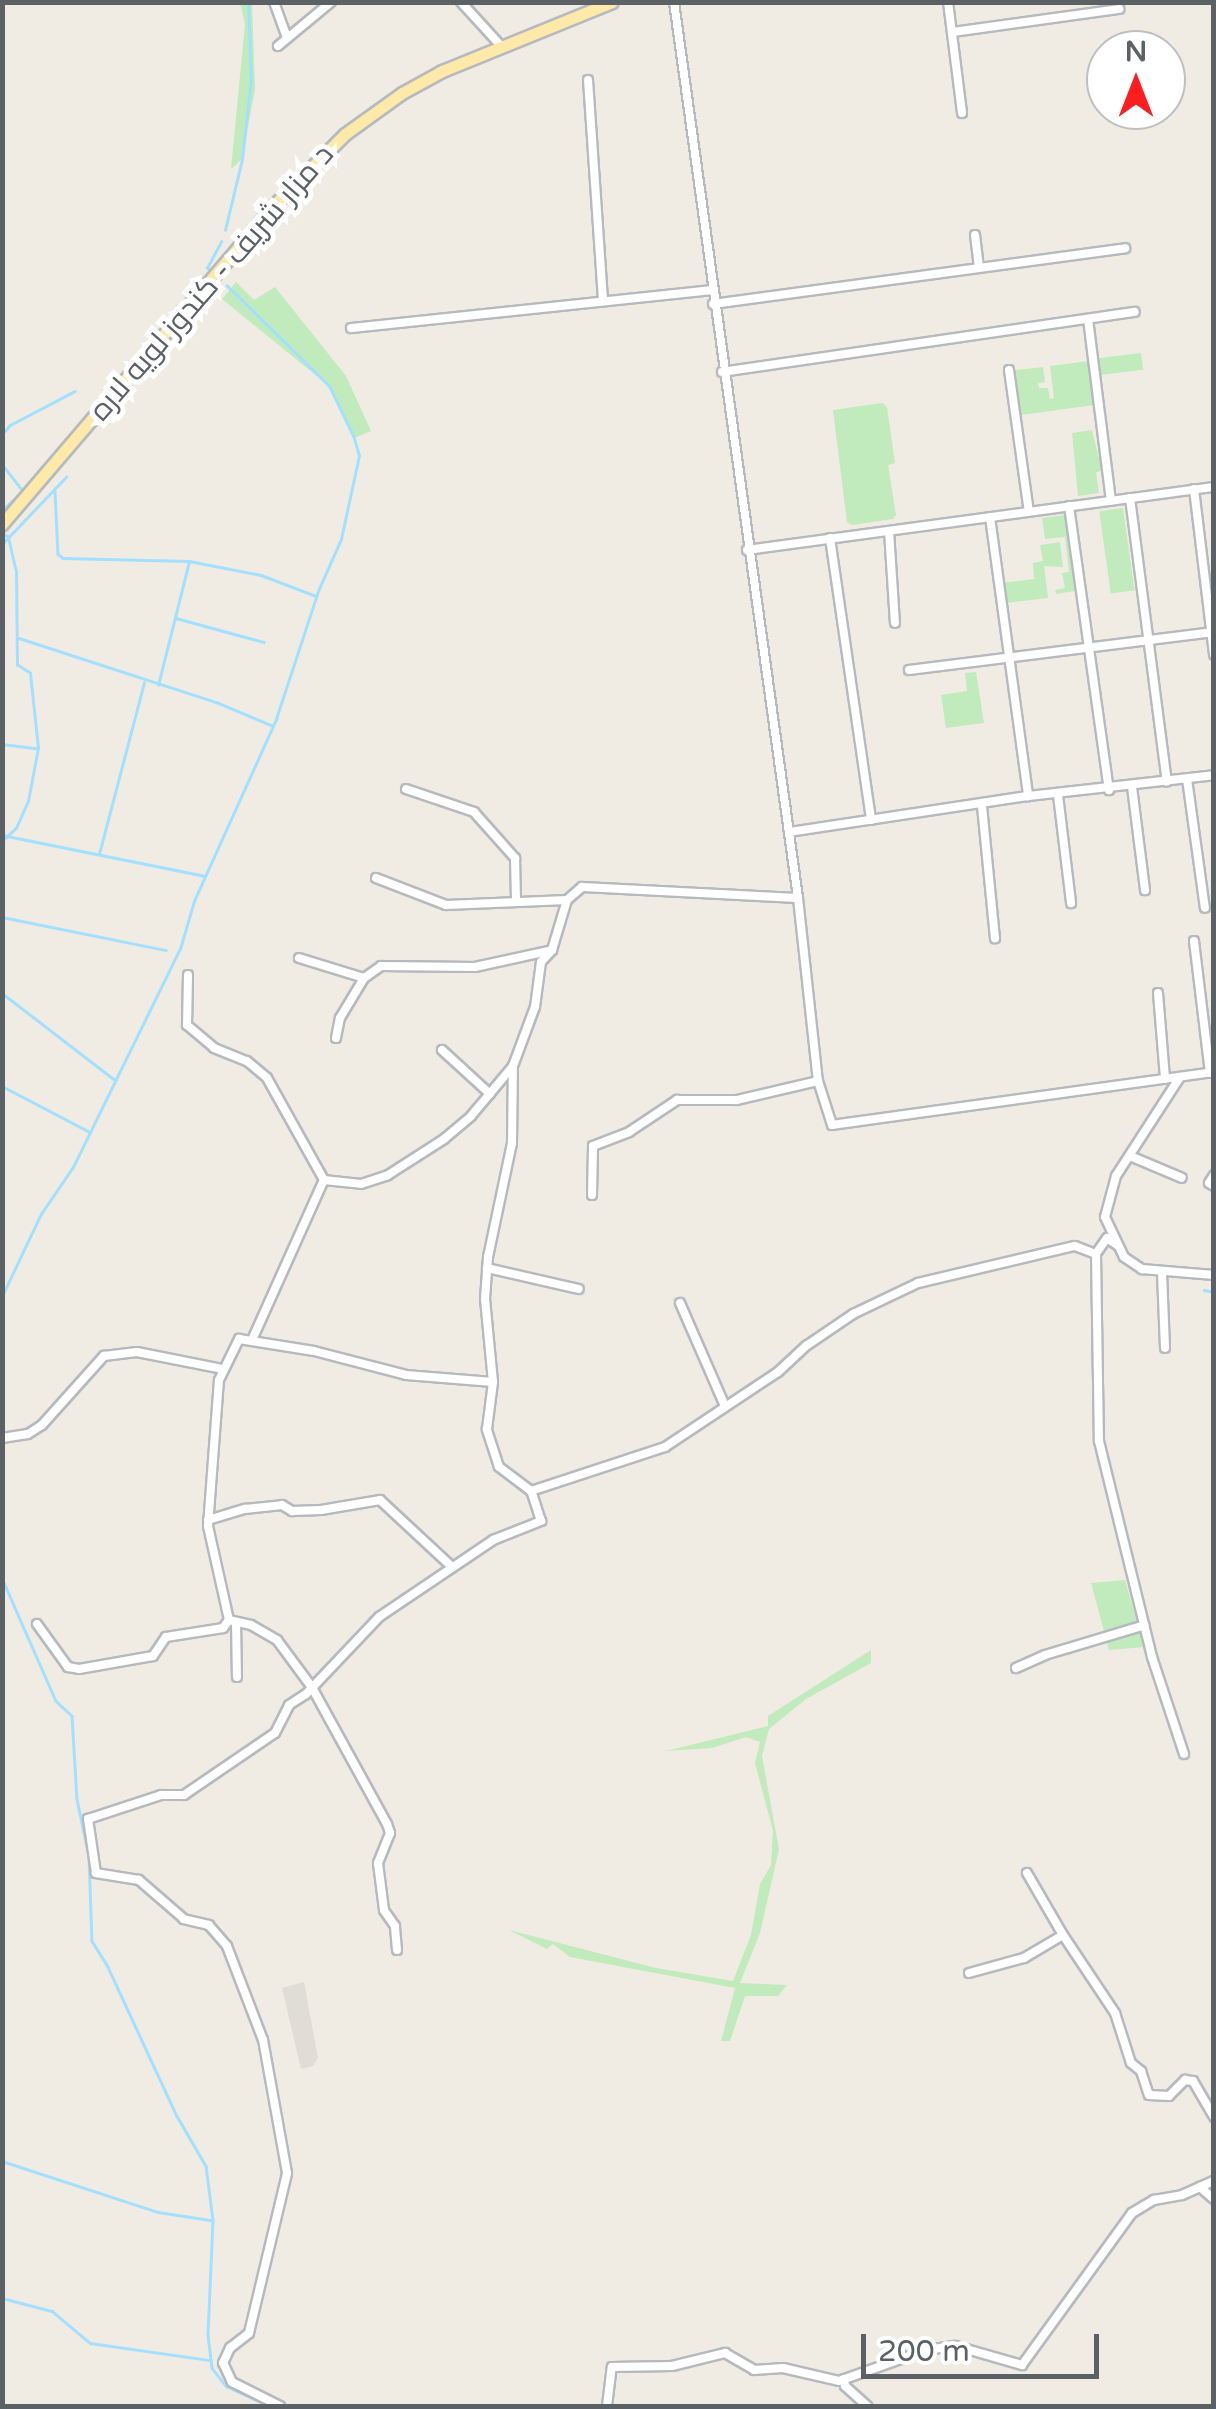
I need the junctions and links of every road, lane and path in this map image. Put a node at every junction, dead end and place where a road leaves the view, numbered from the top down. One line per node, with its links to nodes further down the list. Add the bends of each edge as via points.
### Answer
1 (274, 2): 9 (street)
2 (331, 2): 9 (street)
3 (461, 2): 11 (street)
4 (612, 2): 11 (main road, د مزار شریف - کندوز لویه لاره)
5 (674, 2): 17 (street)
6 (948, 2): 8 (street)
7 (1119, 9): 8 (street)
8 (952, 32): 13 (street)
9 (288, 38): 10 (street)
10 (278, 46)
11 (502, 46): 32 (main road, د مزار شریف - کندوز لویه لاره, via 402,93 316,160)
12 (588, 80): 18 (street)
13 (962, 113)
14 (975, 235): 16 (street)
15 (1125, 248): 16 (street)
16 (980, 268): 19 (street)
17 (711, 290): 18 (street); 19 (street)
18 (603, 299): 22 (street)
19 (713, 304): 24 (street)
20 (1134, 312): 21 (street)
21 (1088, 319): 24 (street); 28 (street)
22 (351, 328)
23 (1010, 370): 30 (street)
24 (722, 372): 35 (street)
25 (1214, 487): 26 (street)
26 (1194, 489): 27 (street); 37 (street)
27 (1130, 498): 28 (street); 38 (street)
28 (1111, 500): 29 (street)
29 (1070, 506): 30 (street); 39 (street)
30 (1028, 512): 31 (street)
31 (990, 517): 33 (street); 41 (street)
32 (2, 524)
33 (889, 532): 34 (street); 36 (street)
34 (830, 538): 35 (street); 52 (street)
35 (747, 550): 53 (street)
36 (895, 624)
37 (1212, 632): 38 (street); 40 (street)
38 (1149, 640): 39 (street); 45 (street)
39 (1089, 647): 41 (street); 48 (street)
40 (1214, 655)
41 (1009, 657): 42 (street); 49 (street)
42 (909, 670)
43 (1214, 775): 44 (street)
44 (1187, 779): 45 (street); 60 (street)
45 (1168, 782): 46 (street)
46 (1132, 787): 48 (street); 55 (street)
47 (406, 789): 57 (street, via 474,812 515,858)
48 (1108, 790): 50 (street)
49 (1028, 796): 50 (street); 51 (street)
50 (1058, 796): 59 (street)
51 (982, 806): 52 (street); 61 (street)
52 (871, 820): 53 (street)
53 (790, 832): 56 (street)
54 (376, 878): 57 (street, via 446,905)
55 (1146, 890)
56 (798, 898): 58 (street, via 582,887); 74 (street)
57 (516, 899): 58 (street)
58 (567, 900): 63 (street)
59 (1071, 903)
60 (1204, 908)
61 (995, 938)
62 (1194, 942): 71 (street)
63 (552, 950): 66 (street, via 475,966 381,966); 70 (street, via 541,962 535,1008)
64 (299, 958): 66 (street)
65 (188, 975): 79 (street, via 187,1026 267,1078)
66 (364, 978): 68 (street)
67 (1158, 993): 73 (street)
68 (336, 1038)
69 (442, 1050): 75 (street)
70 (513, 1066): 75 (street); 84 (street, via 512,1142)
71 (1212, 1072): 72 (street)
72 (1180, 1077): 73 (street); 76 (street)
73 (1164, 1079): 74 (street, via 832,1125)
74 (818, 1081): 81 (street, via 737,1100 676,1100 629,1132 593,1146)
75 (490, 1094): 79 (street, via 444,1140 388,1175 362,1184)
76 (1130, 1156): 78 (street); 82 (street, via 1106,1206)
77 (1214, 1175): 80 (street)
78 (1182, 1178)
79 (324, 1180): 89 (street)
80 (1214, 1186)
81 (592, 1195)
82 (1117, 1245): 83 (street, via 1107,1238); 86 (street, via 1124,1257)
83 (1096, 1254): 93 (street, via 1075,1246 918,1283 853,1314); 100 (street, via 1099,1441)
84 (487, 1268): 87 (street); 92 (street)
85 (1213, 1272): 86 (street)
86 (1162, 1273): 90 (street)
87 (579, 1288)
88 (680, 1303): 93 (street)
89 (252, 1340): 91 (street, via 239,1339); 92 (street, via 406,1375)
90 (1165, 1348)
91 (223, 1369): 94 (street, via 136,1352 104,1356 42,1425); 96 (street)
92 (492, 1382): 95 (street, via 488,1429 499,1468)
93 (725, 1406): 95 (street, via 644,1457)
94 (2, 1438)
95 (531, 1491): 97 (street, via 541,1521)
96 (208, 1520): 97 (street, via 245,1509 320,1510 380,1500); 98 (street)
97 (450, 1566): 103 (street, via 380,1617)
98 (233, 1621): 99 (street, via 166,1638 153,1656 79,1669 68,1667); 102 (street); 103 (street, via 276,1640)
99 (37, 1624)
100 (1145, 1625): 101 (street); 104 (street)
101 (1016, 1668)
102 (237, 1677)
103 (311, 1686): 107 (street, via 390,1833 378,1862); 114 (street, via 289,1706 275,1733 184,1795 161,1795 88,1819 87,1826 96,1873 140,1880 184,1920 209,1925 227,1946 263,2040 287,2173 248,2333 223,2363 232,2382)
104 (1184, 1754)
105 (1027, 1873): 106 (street)
106 (1062, 1935): 108 (street, via 1024,1958); 109 (street, via 1115,2013 1149,2096 1169,2096 1185,2080 1193,2081)
107 (398, 1950)
108 (968, 1973)
109 (1214, 2117)
110 (1214, 2181): 111 (street)
111 (1200, 2187): 112 (street); 113 (street, via 1132,2214 1022,2365 956,2346)
112 (1214, 2199)
113 (844, 2379): 115 (street, via 754,2370 724,2353 672,2366 612,2367); 116 (street)
114 (280, 2406)
115 (606, 2406)
116 (866, 2406)

